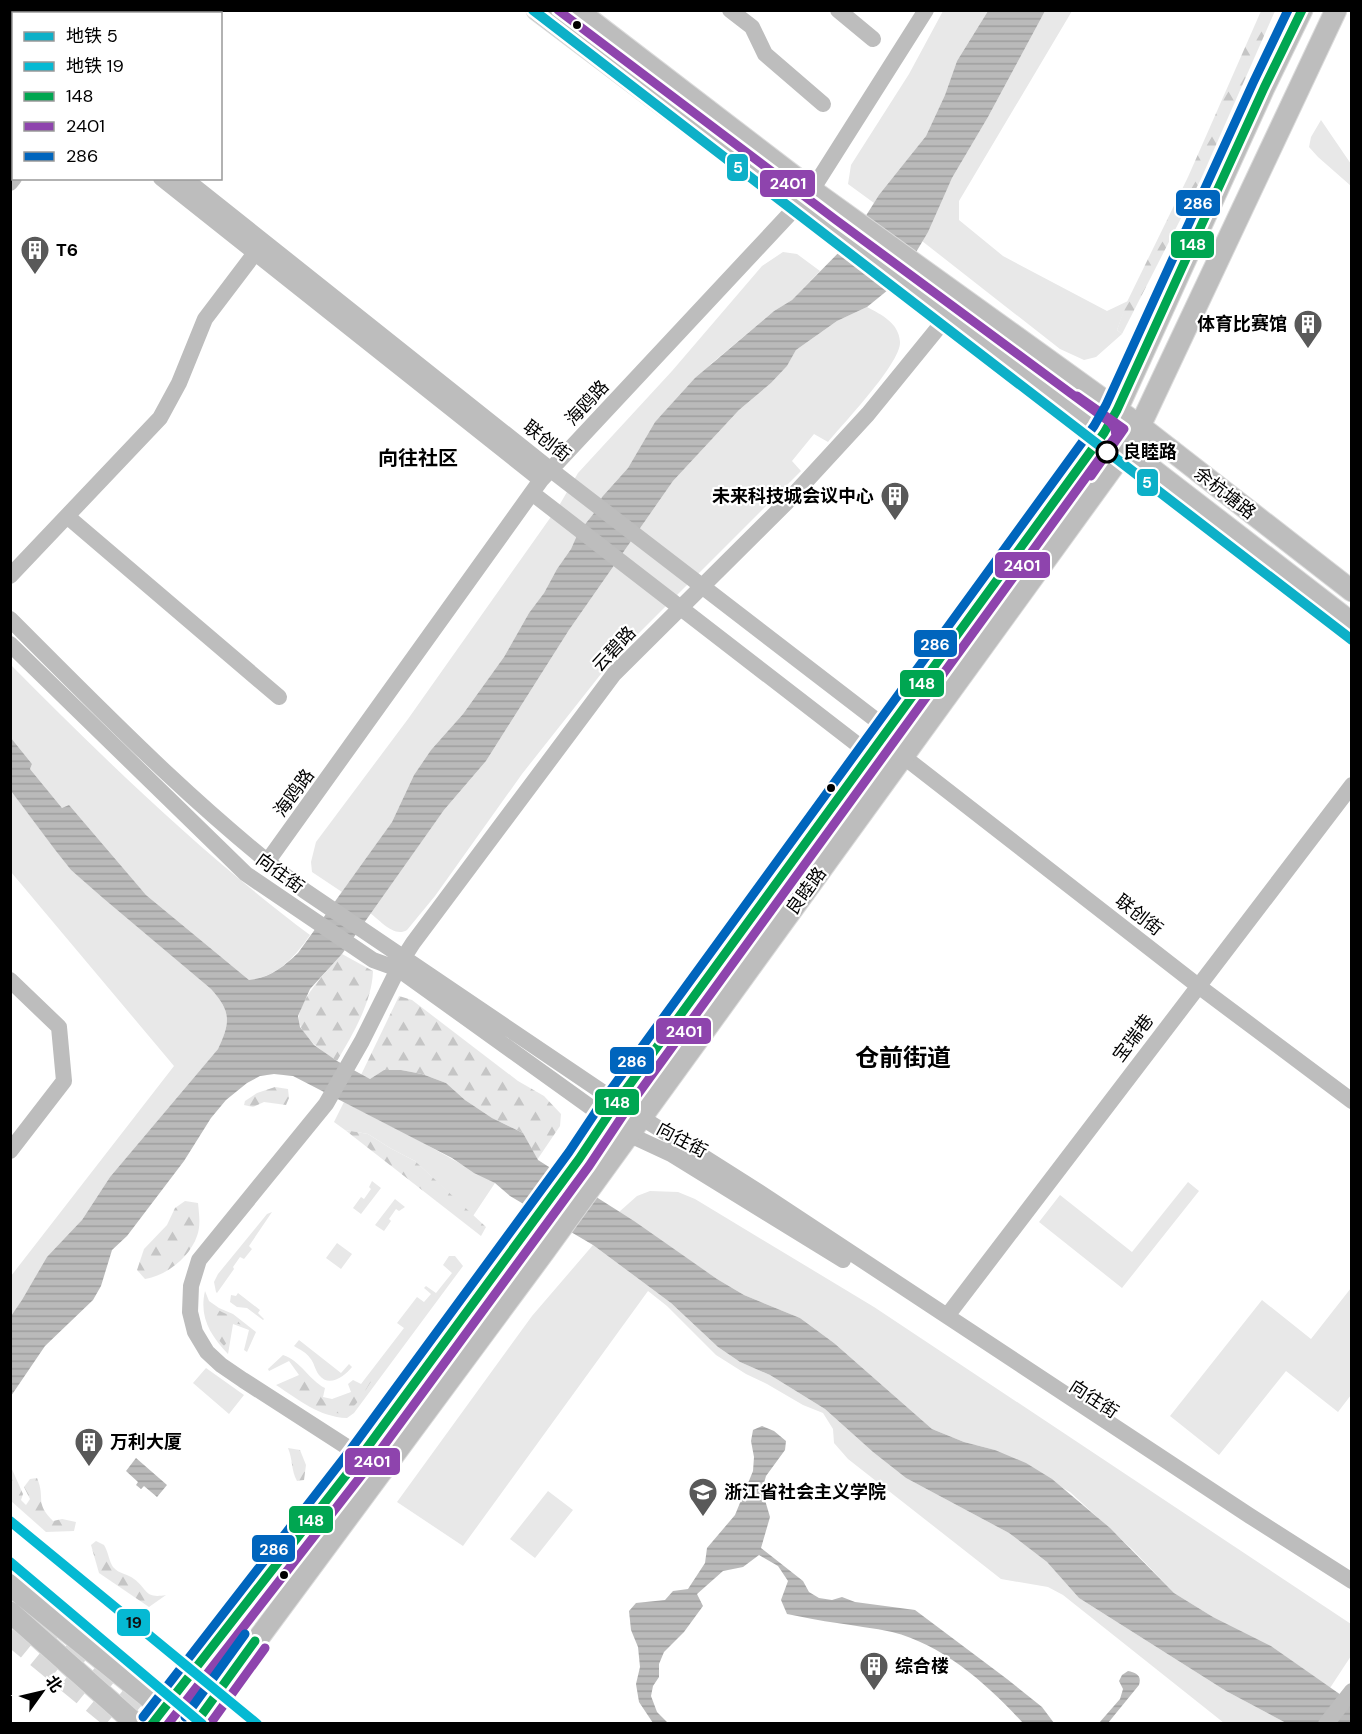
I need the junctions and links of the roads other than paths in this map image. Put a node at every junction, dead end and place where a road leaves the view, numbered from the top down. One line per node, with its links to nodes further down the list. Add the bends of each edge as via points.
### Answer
1 (537, 10): 12 (main road, 余杭塘路)
2 (551, 10): 12 (street, via 591,41)
3 (559, 10): 11 (street, via 591,34)
4 (577, 10): 11 (main road, 余杭塘路)
5 (730, 10): 13 (street, via 752,27 765,54)
6 (838, 10): 10 (street)
7 (926, 10): 16 (street, 海鸥路)
8 (1302, 10): 20 (main road, 良睦路)
9 (1336, 10): 21 (main road, 良睦路)
10 (873, 39)
11 (631, 52): 16 (main road, 余杭塘路)
12 (618, 70): 17 (main road, 余杭塘路)
13 (823, 104)
14 (164, 180): 18 (street, 联创街)
15 (186, 180): 24 (street, 联创街)
16 (812, 190): 17 (street, 海鸥路); 20 (main road, 余杭塘路)
17 (798, 207): 19 (main road, 余杭塘路); 24 (street, 海鸥路)
18 (255, 253): 24 (street, 联创街); 25 (street, via 205,319 160,418)
19 (947, 316): 22 (main road, 余杭塘路); 27 (street, 云碧路, via 868,414)
20 (1117, 410): 21 (main road, 余杭塘路); 22 (main road, 良睦路)
21 (1140, 426): 23 (main road, 良睦路); 28 (main road, 余杭塘路)
22 (1104, 433): 23 (main road, 余杭塘路); 34 (main road, 良睦路)
23 (1126, 449): 31 (main road, 余杭塘路); 36 (main road, 良睦路)
24 (541, 481): 27 (street, 联创街, via 584,495); 29 (street, 联创街, via 567,519); 38 (street, 海鸥路)
25 (68, 517): 26 (street); 33 (street)
26 (10, 576)
27 (702, 586): 29 (street, 云碧路); 34 (street, 联创街)
28 (1352, 591)
29 (681, 608): 35 (street, 联创街); 39 (street, 云碧路, via 614,674)
30 (10, 619): 38 (street, 向往街, via 137,748)
31 (1352, 623)
32 (10, 644): 39 (street, 向往街, via 246,874 373,960)
33 (279, 697)
34 (889, 730): 35 (main road, 良睦路)
35 (870, 755): 43 (main road, 良睦路)
36 (904, 757): 41 (street, 联创街); 44 (main road, 良睦路)
37 (1352, 784): 41 (street, 宝瑞巷)
38 (267, 862): 39 (street, 向往街, via 384,945)
39 (401, 963): 43 (street, 向往街); 47 (street, 云碧路, via 326,1104 199,1260 191,1286 189,1312 207,1353)
40 (10, 980): 45 (street, via 59,1027 64,1081)
41 (1197, 985): 42 (street, 联创街); 46 (street, 宝瑞巷)
42 (1352, 1101)
43 (612, 1110): 44 (street, 向往街); 47 (main road, 良睦路)
44 (634, 1126): 46 (street, 向往街, via 759,1192); 50 (street, 向往街, via 671,1154 945,1324); 56 (main road, 良睦路)
45 (10, 1151)
46 (947, 1316): 48 (street, 向往街)
47 (361, 1456): 53 (main road, 良睦路)
48 (1352, 1581)
49 (10, 1585): 53 (main road)
50 (1352, 1591)
51 (10, 1612): 54 (main road)
52 (1352, 1691): 57 (street)
53 (158, 1716): 55 (main road)
54 (136, 1724)
55 (185, 1724)
56 (195, 1724)
57 (1326, 1724)

